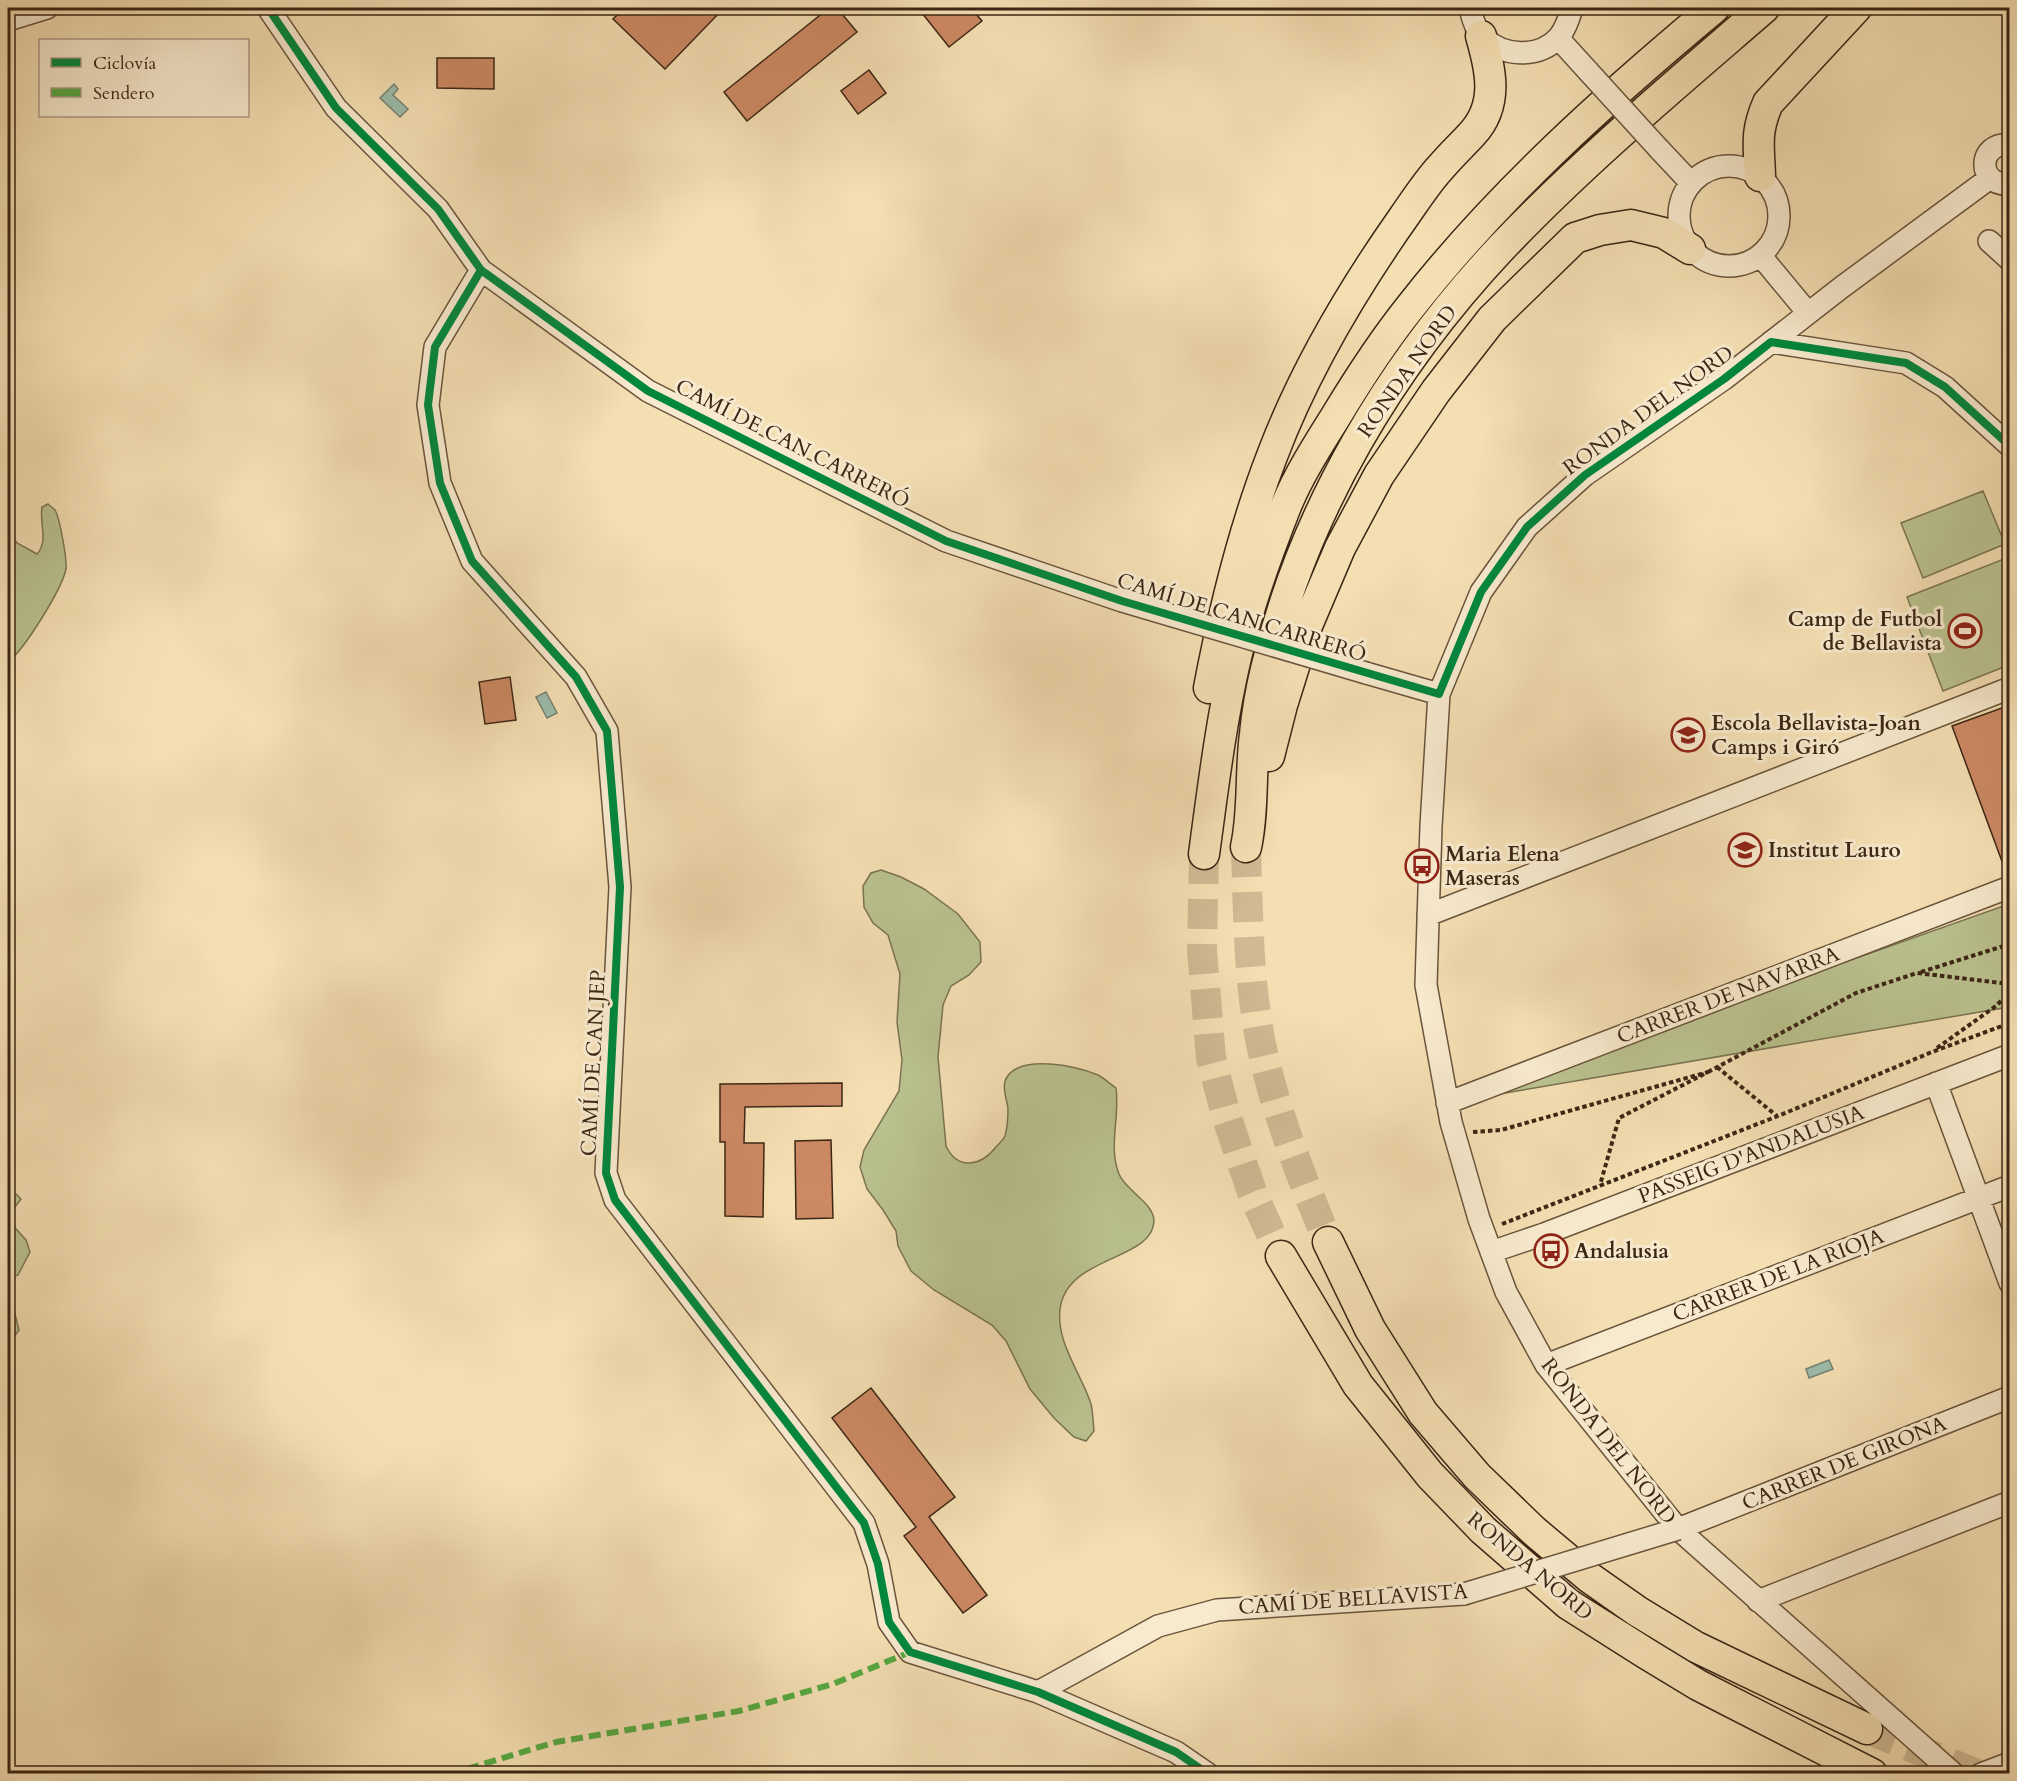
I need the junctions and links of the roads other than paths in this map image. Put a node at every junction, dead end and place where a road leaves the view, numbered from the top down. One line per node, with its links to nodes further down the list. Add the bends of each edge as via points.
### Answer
1 (47, 8): 8 (street)
2 (268, 8): 19 (street, CAMÍ DE CAN CARRERÓ, via 336,108 438,209)
3 (1470, 8): 9 (street)
4 (1572, 8): 10 (street, via 1568,24)
5 (1714, 8): 9 (highway, RONDA NORD, via 1548,156 1462,245 1410,306 1323,437 1287,503 1236,656 1216,760 1204,854 1193,799 1208,694 1238,558 1272,456 1314,362 1361,279 1439,168 1474,132 1487,111 1492,92)
6 (1764, 8): 16 (highway, RONDA NORD, via 1560,189 1456,301 1392,385 1318,516 1292,578 1266,670 1256,724 1248,838 1281,705 1306,628 1340,548 1379,476 1436,391 1492,319 1575,238 1631,225 1664,233)
7 (1856, 8): 12 (highway, via 1768,103 1758,137)
8 (8, 20)
9 (1481, 36): 10 (street, via 1494,46 1529,53)
10 (1558, 38): 14 (street, bridge)
11 (2010, 145): 13 (street, via 1997,145 1984,165)
12 (1760, 176): 14 (street, via 1727,165 1710,169); 17 (street, via 1772,189 1779,220 1775,238)
13 (2000, 181): 20 (street, RONDA DEL NORD)
14 (1691, 183): 16 (street, via 1683,193 1678,216)
15 (1989, 242): 18 (street)
16 (1690, 249): 17 (street, via 1719,266 1736,266)
17 (1760, 255): 20 (street)
18 (2010, 260)
19 (481, 270): 24 (street, CAMÍ DE CAN CARRERÓ, bridge, via 648,391 946,541 1122,601); 41 (street, CAMÍ DE CAN JEP, via 435,347 428,405 440,483 472,561 576,677 607,731 620,887 606,1173 615,1200 864,1523 878,1564 890,1622 910,1652)
20 (1808, 313): 21 (street, RONDA DEL NORD)
21 (1771, 342): 22 (street, via 1906,363 1945,387); 24 (street, RONDA DEL NORD, via 1585,474 1527,527 1481,592)
22 (2010, 447)
23 (2010, 688): 26 (street)
24 (1439, 694): 26 (street, RONDA DEL NORD)
25 (2010, 886): 29 (street, CARRER DE NAVARRA)
26 (1428, 915): 29 (street, RONDA DEL NORD, via 1426,985)
27 (2010, 1055): 28 (street, PASSEIG D'ANDALUSIA)
28 (1936, 1083): 31 (street); 33 (street, PASSEIG D'ANDALUSIA)
29 (1447, 1103): 33 (street, RONDA DEL NORD)
30 (2010, 1186): 31 (street, CARRER DE LA RIOJA)
31 (1977, 1198): 35 (street); 36 (street, CARRER DE LA RIOJA)
32 (1328, 1242): 42 (highway, RONDA NORD, via 1370,1329 1423,1413 1477,1476 1534,1531 1590,1578 1696,1647)
33 (1491, 1252): 36 (street, RONDA DEL NORD, via 1506,1292)
34 (1281, 1256): 45 (highway, RONDA NORD, via 1358,1385 1430,1475 1483,1530 1568,1604 1647,1654 1698,1685)
35 (2010, 1283)
36 (1546, 1365): 39 (street, RONDA DEL NORD)
37 (2010, 1397): 39 (street, CARRER DE GIRONA)
38 (2010, 1502): 40 (street)
39 (1678, 1529): 40 (street, RONDA DEL NORD); 41 (street, CAMÍ DE BELLAVISTA, bridge, via 1464,1594 1217,1610 1158,1626)
40 (1758, 1601): 46 (street, RONDA DEL NORD)
41 (1038, 1692): 44 (street, CAMÍ DE CAN JEP, via 1176,1752)
42 (1867, 1729)
43 (2010, 1763): 47 (street)
44 (1208, 1773)
45 (1872, 1773)
46 (1954, 1773)
47 (1981, 1773)

